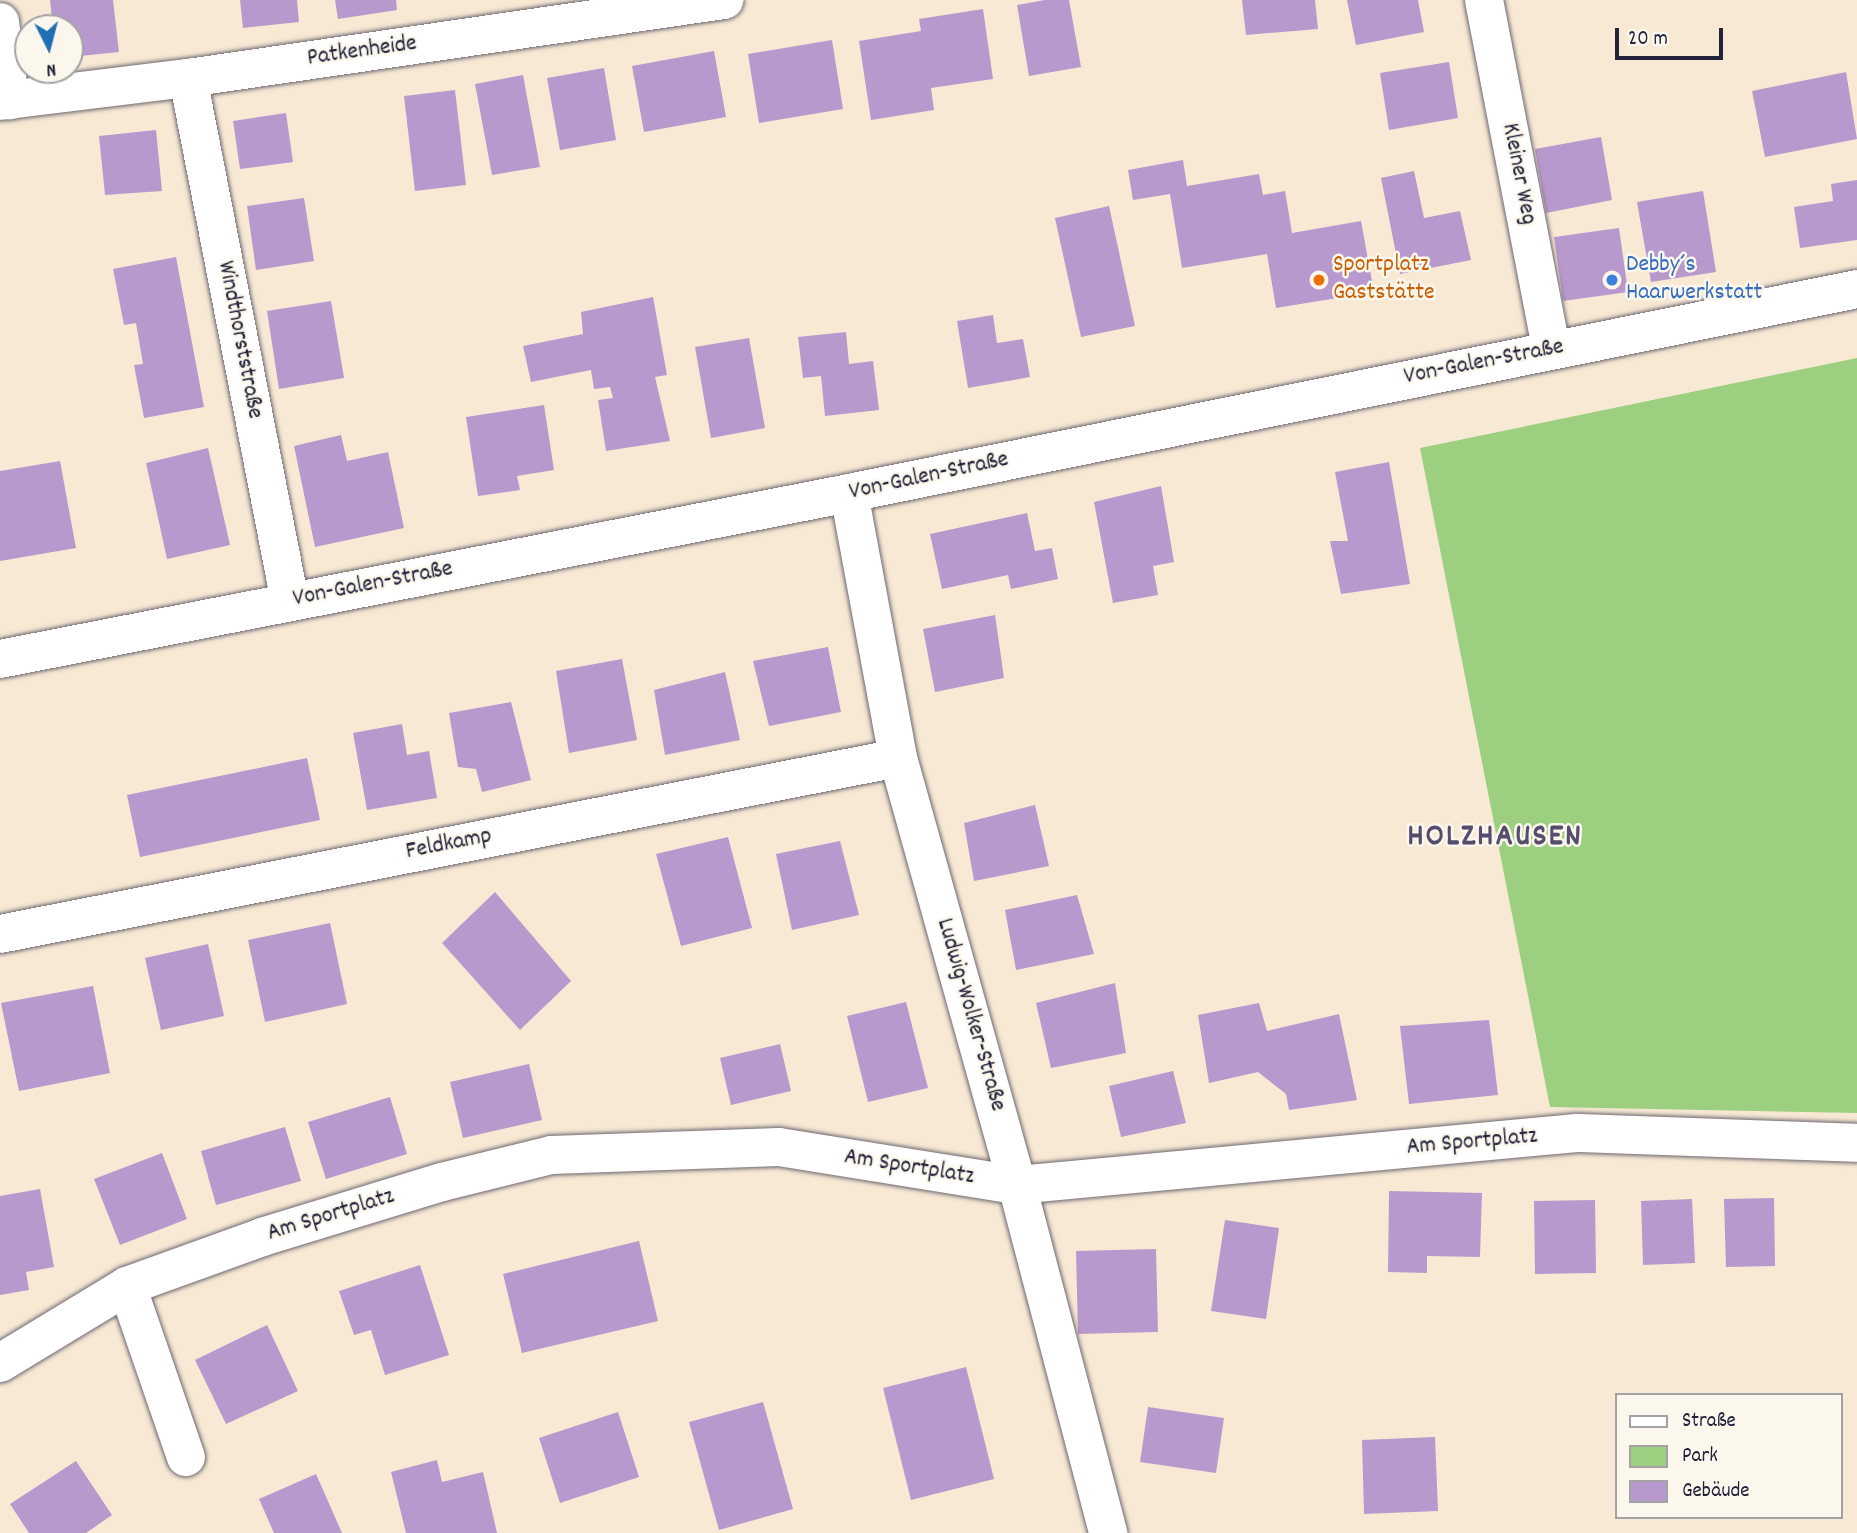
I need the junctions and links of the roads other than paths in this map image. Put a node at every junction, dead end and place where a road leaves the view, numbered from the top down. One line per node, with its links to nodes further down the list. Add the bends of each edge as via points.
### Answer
1 (724, 0): 4 (street, Patkenheide)
2 (1484, 0): 7 (street, Kleiner Weg)
3 (0, 22): 5 (street)
4 (188, 78): 5 (street, Patkenheide); 9 (street, Windthorststraße)
5 (5, 100)
6 (1857, 289): 7 (street, Von-Galen-Straße)
7 (1551, 349): 8 (street, Von-Galen-Straße)
8 (849, 493): 9 (street, Von-Galen-Straße); 11 (street, Ludwig-Wolker-Straße)
9 (290, 602): 10 (street, Von-Galen-Straße)
10 (0, 659)
11 (898, 758): 12 (street, Feldkamp); 14 (street, Ludwig-Wolker-Straße)
12 (0, 934)
13 (1857, 1143): 14 (street, Am Sportplatz, via 1577,1133)
14 (1017, 1185): 15 (street, Am Sportplatz, via 779,1147 551,1155 442,1182 275,1233); 18 (street, Ludwig-Wolker-Straße)
15 (127, 1286): 16 (street, Am Sportplatz); 17 (street)
16 (0, 1363)
17 (187, 1457)
18 (1108, 1533)

